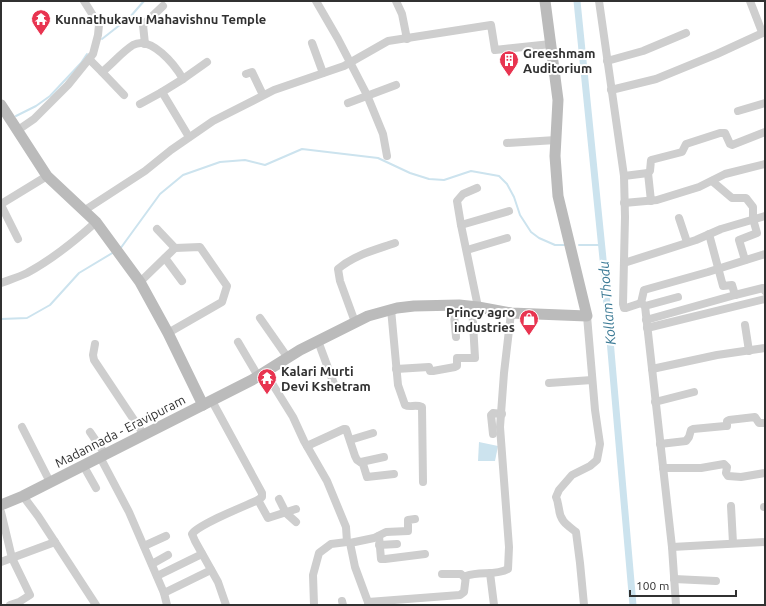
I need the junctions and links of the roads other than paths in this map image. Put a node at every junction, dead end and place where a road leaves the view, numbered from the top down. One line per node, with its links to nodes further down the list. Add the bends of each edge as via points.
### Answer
1 (84, 1): 14 (street, via 99,25 93,54)
2 (316, 1): 17 (street)
3 (396, 1): 10 (street, via 402,14)
4 (545, 1): 13 (street)
5 (600, 1): 15 (street)
6 (750, 1): 8 (street)
7 (163, 6): 12 (street, via 143,26)
8 (764, 32): 23 (street, via 656,79)
9 (686, 33): 15 (street, via 643,51)
10 (407, 39): 13 (street, via 491,25 495,50); 17 (street, via 388,42)
11 (312, 43): 19 (street)
12 (145, 44): 18 (street, via 133,45); 21 (street, via 166,56)
13 (551, 44): 36 (street, via 558,100)
14 (89, 60): 18 (street); 33 (street, via 50,104)
15 (607, 61): 23 (street)
16 (206, 62): 21 (street)
17 (350, 63): 19 (street); 27 (street)
18 (102, 72): 25 (street)
19 (323, 73): 26 (street)
20 (246, 74): 26 (street, via 252,72)
21 (183, 79): 24 (street)
22 (396, 85): 27 (street)
23 (611, 90): 42 (street)
24 (162, 92): 30 (street); 35 (street)
25 (124, 95)
26 (263, 95): 35 (street, via 213,121)
27 (367, 95): 28 (street); 38 (street, via 383,134)
28 (348, 103)
29 (765, 103): 32 (street)
30 (140, 104)
31 (1, 105): 33 (street, Madannada - Eravipuram)
32 (738, 111)
33 (18, 130): 41 (street, Madannada - Eravipuram)
34 (765, 132): 40 (street, via 735,144 730,144 725,133 686,144 682,152 651,160)
35 (189, 137): 48 (street, via 145,171)
36 (556, 140): 37 (street); 80 (street, via 558,196)
37 (507, 143)
38 (387, 156)
39 (765, 164): 43 (street, via 726,174)
40 (648, 173): 42 (street); 45 (street)
41 (47, 176): 47 (street); 48 (street, Madannada - Eravipuram)
42 (624, 176): 46 (street)
43 (712, 181): 45 (street); 52 (street, via 732,198 746,198 753,207)
44 (477, 188): 54 (street, via 458,198)
45 (651, 200): 46 (street)
46 (624, 203): 66 (street)
47 (1, 205): 58 (street)
48 (85, 210): 53 (street, Madannada - Eravipuram)
49 (509, 211): 54 (street)
50 (765, 216): 52 (street)
51 (679, 218): 60 (street)
52 (753, 219): 56 (street); 65 (street, via 756,234 739,240)
53 (96, 222): 69 (street, Madannada - Eravipuram); 70 (street, via 68,247 26,273)
54 (461, 225): 62 (street)
55 (157, 229): 61 (street)
56 (709, 234): 60 (street); 67 (street)
57 (507, 238): 62 (street)
58 (18, 239)
59 (395, 242): 82 (street, via 358,256 338,269)
60 (688, 242): 66 (street)
61 (175, 248): 64 (street); 85 (street, via 200,247 227,286 222,302)
62 (467, 250): 77 (street)
63 (765, 254): 65 (street)
64 (165, 258): 68 (street); 69 (street)
65 (745, 260): 67 (street)
66 (624, 263): 75 (street, via 624,308)
67 (718, 268): 72 (street, via 723,286 732,284); 75 (street, via 644,290)
68 (182, 281)
69 (140, 282): 85 (street, Madannada - Eravipuram)
70 (1, 283)
71 (764, 289): 72 (street)
72 (735, 295): 83 (street)
73 (678, 297): 75 (street)
74 (765, 299): 83 (street)
75 (643, 304): 83 (street)
76 (453, 305): 77 (street); 78 (street); 86 (street)
77 (475, 306): 79 (street); 93 (street, via 475,358 457,358 455,368 433,371 430,371 429,367)
78 (391, 309): 82 (street); 93 (street)
79 (511, 314): 80 (street); 102 (street)
80 (587, 316): 96 (street)
81 (260, 318): 92 (street)
82 (355, 322): 87 (street)
83 (646, 324): 94 (street)
84 (745, 325): 91 (street)
85 (168, 333): 101 (street, Madannada - Eravipuram)
86 (456, 337)
87 (318, 341): 92 (street); 98 (street)
88 (238, 342): 95 (street)
89 (96, 344): 108 (street, via 94,360)
90 (765, 348): 91 (street)
91 (749, 351): 94 (street)
92 (288, 358): 95 (street)
93 (396, 369): 120 (street, via 405,405 422,407)
94 (652, 369): 100 (street)
95 (262, 374): 101 (street); 111 (street, via 293,417)
96 (592, 380): 97 (street); 164 (street, via 600,444 597,460 572,475 556,497 560,516 564,523 576,532)
97 (549, 383)
98 (334, 384)
99 (694, 392): 100 (street)
100 (655, 402): 110 (street)
101 (208, 403): 108 (street, Madannada - Eravipuram); 123 (street, via 260,487 262,496)
102 (502, 414): 107 (street, via 492,415); 149 (street, via 500,427 509,547 508,569)
103 (765, 423): 110 (street, via 759,423 755,417 729,420 727,426 693,429 686,441)
104 (22, 427): 119 (street)
105 (90, 432): 112 (street)
106 (373, 433): 109 (street)
107 (493, 434)
108 (144, 435): 112 (street, Madannada - Eravipuram)
109 (350, 440): 111 (street, via 344,429); 114 (street, via 357,460)
110 (660, 444): 116 (street)
111 (307, 446): 136 (street, via 327,481 346,527)
112 (102, 456): 115 (street, Madannada - Eravipuram); 140 (street)
113 (384, 457): 114 (street)
114 (361, 462): 118 (street, via 367,477)
115 (84, 465): 119 (street, Madannada - Eravipuram); 121 (street)
116 (662, 468): 117 (street, via 701,468 724,464 728,476 741,477); 141 (street)
117 (765, 473)
118 (394, 474)
119 (50, 482): 122 (street, Madannada - Eravipuram)
120 (422, 482)
121 (96, 488)
122 (23, 496): 125 (street, Madannada - Eravipuram); 134 (street)
123 (258, 500): 129 (street, via 268,518); 142 (street, via 194,532 193,537)
124 (279, 500): 129 (street)
125 (1, 504)
126 (731, 506): 137 (street)
127 (296, 510): 129 (street)
128 (1, 512): 145 (street)
129 (286, 513): 131 (street)
130 (415, 519): 133 (street, via 408,520 408,531 386,532)
131 (296, 522)
132 (166, 536): 140 (street)
133 (378, 536): 136 (street); 139 (street)
134 (55, 542): 145 (street); 159 (street)
135 (765, 542): 137 (street)
136 (348, 543): 157 (street); 162 (street, via 331,544 319,553 313,575)
137 (733, 543): 141 (street)
138 (397, 544): 139 (street)
139 (379, 545): 143 (street, via 382,559)
140 (144, 546): 147 (street)
141 (672, 547): 153 (street)
142 (202, 554): 148 (street); 151 (street)
143 (425, 554)
144 (168, 555): 147 (street)
145 (12, 558): 146 (street); 156 (street, via 30,595)
146 (1, 562)
147 (152, 564): 151 (street)
148 (211, 570): 155 (street); 161 (street)
149 (490, 573): 152 (street, via 473,574); 163 (street)
150 (442, 574): 152 (street, via 461,574)
151 (157, 576): 155 (street)
152 (465, 578): 157 (street, via 464,592 460,595)
153 (674, 579): 154 (street); 165 (street)
154 (716, 581)
155 (164, 593): 160 (street)
156 (20, 603): 158 (street)
157 (369, 603)
158 (10, 605)
159 (96, 605)
160 (167, 605)
161 (226, 605)
162 (314, 605)
163 (494, 605)
164 (584, 605)
165 (676, 605)

